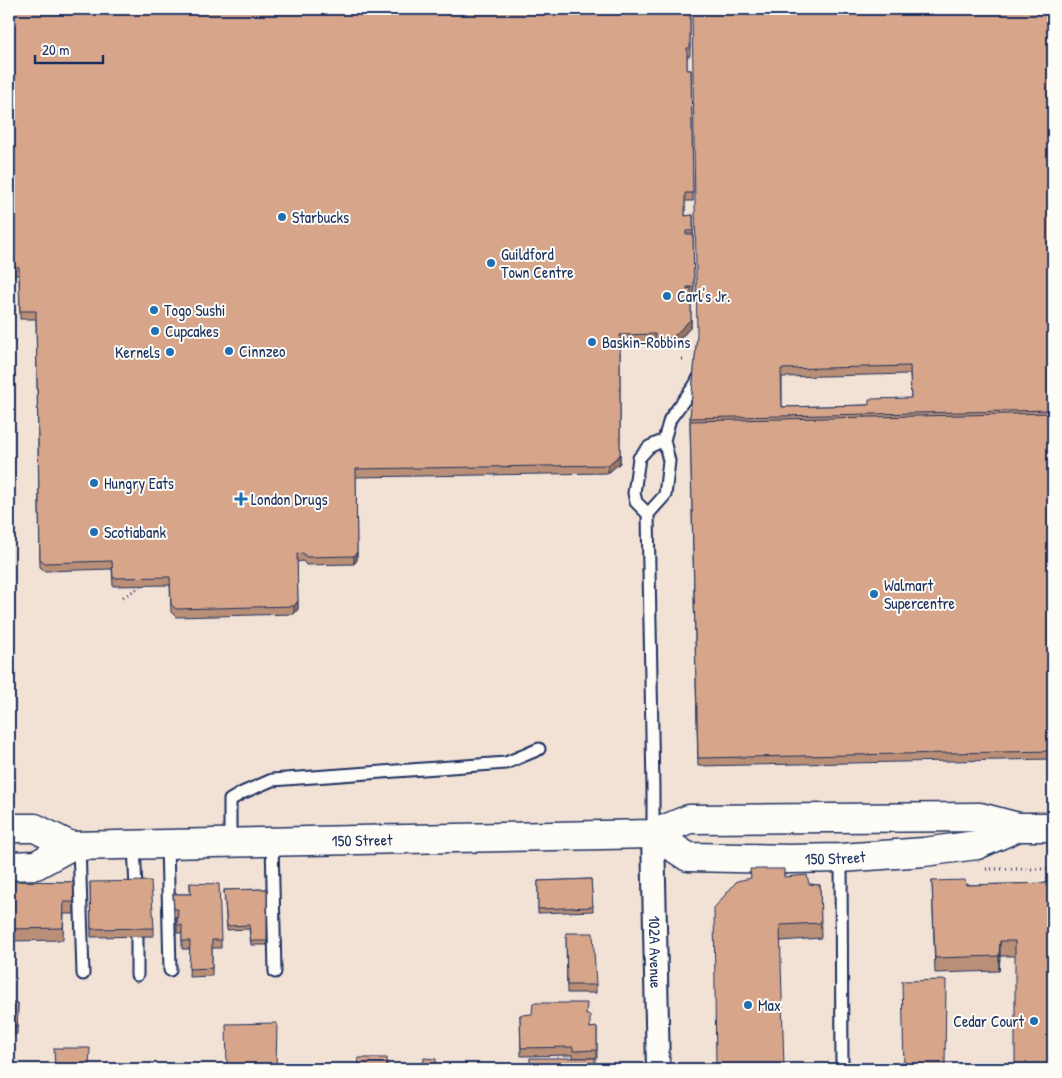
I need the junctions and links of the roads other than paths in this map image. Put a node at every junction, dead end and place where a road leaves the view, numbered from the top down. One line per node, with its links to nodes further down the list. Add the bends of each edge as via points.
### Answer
1 (703, 367): 2 (lane, via 695,385 670,419)
2 (664, 440): 3 (lane, via 669,461 665,495); 3 (lane, via 649,447 639,458 634,493 636,502)
3 (648, 514): 8 (lane)
4 (538, 749): 9 (lane, via 506,764 272,780 230,800)
5 (1018, 827): 6 (main road, 150 Street); 8 (main road, 150 Street, via 980,817 689,819); 14 (main road, 150 Street, via 977,845)
6 (1053, 827)
7 (9, 828): 13 (main road, 150 Street, via 35,828)
8 (652, 834): 10 (main road, 150 Street); 14 (main road, 150 Street, via 688,857); 22 (street, 102A Avenue)
9 (230, 842): 10 (main road, 150 Street); 11 (main road, 150 Street)
10 (272, 842): 19 (lane)
11 (167, 843): 12 (main road, 150 Street); 18 (lane)
12 (134, 844): 13 (main road, 150 Street); 16 (lane)
13 (75, 845): 15 (main road, 150 Street, via 36,865); 20 (lane)
14 (841, 858): 23 (lane)
15 (9, 866)
16 (136, 889)
17 (137, 937): 21 (lane)
18 (170, 970)
19 (275, 972)
20 (83, 974)
21 (137, 974)
22 (658, 1069)
23 (842, 1069)

